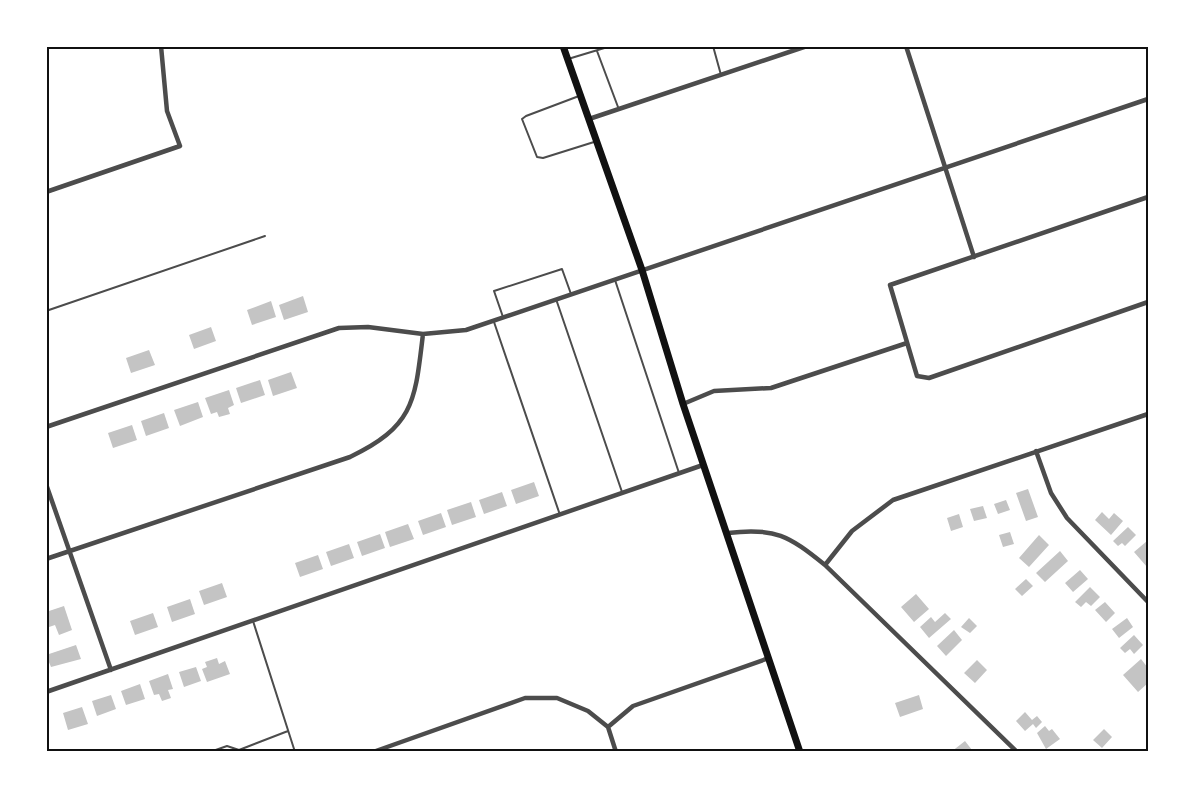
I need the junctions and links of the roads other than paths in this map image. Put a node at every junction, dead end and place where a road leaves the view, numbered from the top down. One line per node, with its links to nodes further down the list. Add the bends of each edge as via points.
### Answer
1 (161, 46): 16 (street, via 167,111 180,146)
2 (563, 46): 8 (main road)
3 (611, 46): 7 (lane)
4 (713, 46): 9 (lane)
5 (807, 46): 9 (street)
6 (906, 46): 15 (street)
7 (597, 51): 8 (lane); 12 (lane)
8 (568, 59): 10 (main road)
9 (721, 75): 12 (street)
10 (580, 96): 13 (main road); 14 (lane, via 526,116 523,126 537,157)
11 (1149, 99): 15 (street)
12 (619, 109): 13 (street)
13 (589, 119): 14 (main road)
14 (596, 141): 20 (main road)
15 (945, 167): 19 (street); 20 (street)
16 (46, 192)
17 (1149, 197): 19 (street)
18 (265, 236): 25 (lane)
19 (974, 257): 29 (street, via 890,285)
20 (642, 270): 21 (street); 30 (main road)
21 (615, 279): 22 (street); 35 (lane)
22 (571, 294): 23 (street); 26 (lane, via 562,269 494,291)
23 (556, 299): 26 (street); 37 (lane)
24 (1149, 302): 29 (street, via 928,378 917,376)
25 (46, 311)
26 (503, 317): 27 (street)
27 (493, 320): 28 (street, via 466,330); 38 (lane)
28 (423, 334): 32 (street, via 368,327 322,332); 40 (street, via 412,400 391,434 375,445 350,457)
29 (907, 343): 30 (street, via 771,388 714,391)
30 (683, 404): 34 (main road)
31 (1149, 414): 33 (street)
32 (46, 427)
33 (1036, 452): 42 (street, via 893,500 852,531); 43 (street, via 1051,493 1067,518)
34 (703, 465): 35 (street); 39 (main road)
35 (679, 473): 37 (street)
36 (46, 484): 40 (street)
37 (622, 493): 38 (street)
38 (560, 515): 44 (street)
39 (728, 533): 42 (street, via 767,530 787,537); 45 (main road)
40 (69, 551): 41 (street); 46 (street)
41 (46, 559)
42 (825, 565): 57 (street)
43 (1149, 602)
44 (253, 621): 46 (street); 49 (lane)
45 (769, 658): 48 (street, via 633,706); 56 (main road)
46 (111, 670): 47 (street)
47 (46, 692)
48 (608, 727): 50 (street, via 588,711 557,698 525,698); 55 (street)
49 (288, 731): 51 (lane); 53 (lane)
50 (381, 750): 54 (street)
51 (239, 751): 52 (lane, via 227,746)
52 (210, 752)
53 (295, 752)
54 (373, 752)
55 (616, 752)
56 (800, 752)
57 (1017, 752)

